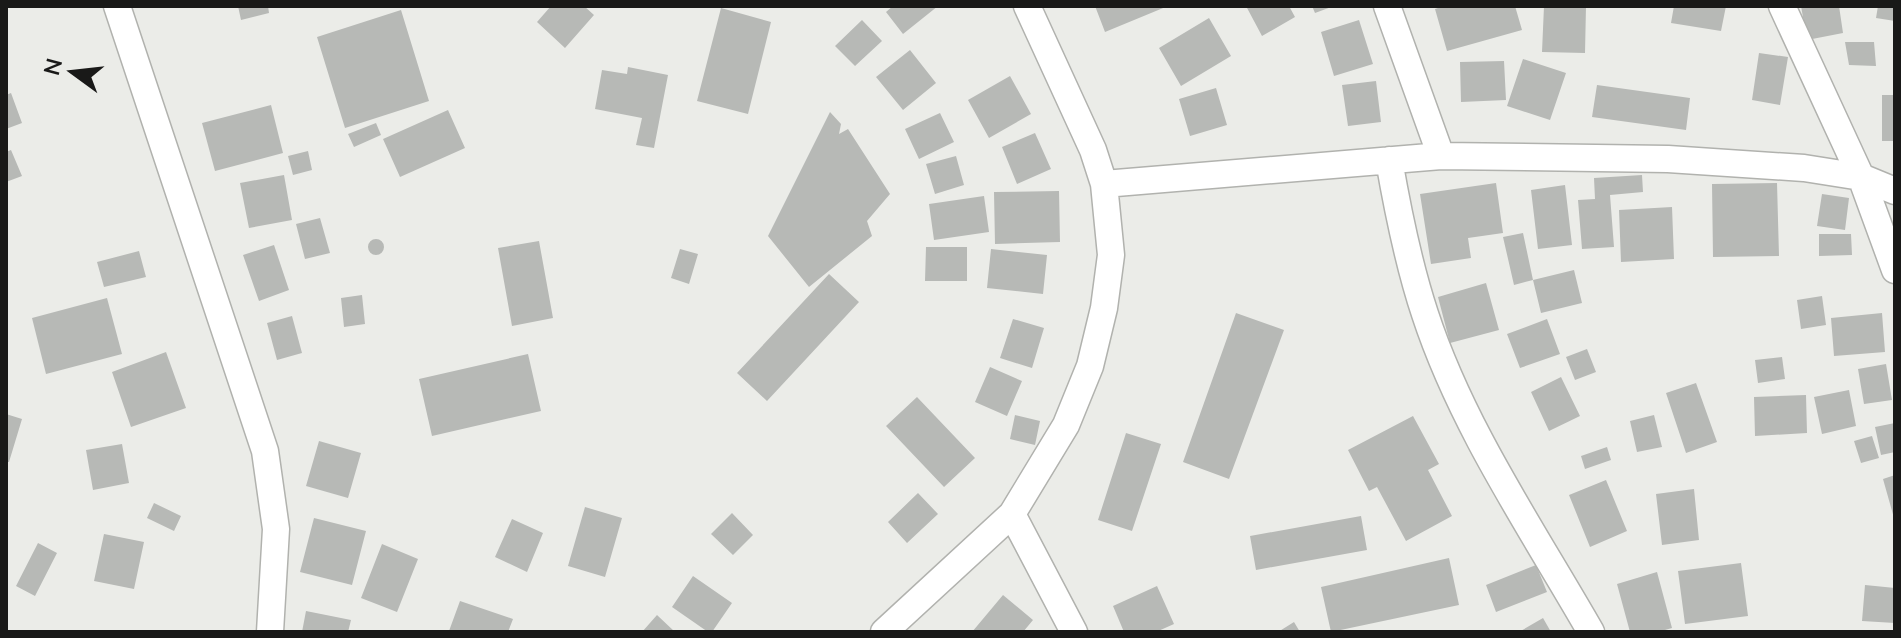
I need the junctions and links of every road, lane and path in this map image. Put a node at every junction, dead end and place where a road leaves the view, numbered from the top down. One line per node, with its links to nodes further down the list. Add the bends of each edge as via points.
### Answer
1 (117, 6): 12 (street, via 265,451 276,529)
2 (1027, 6): 8 (street)
3 (1387, 6): 5 (street)
4 (1782, 6): 7 (street)
5 (1441, 156): 6 (street); 7 (street, via 1668,159)
6 (1389, 160): 8 (street); 15 (street, via 1401,234 1450,377 1472,426)
7 (1861, 177): 9 (street); 10 (street)
8 (1104, 184): 11 (street, via 1111,255 1090,366 1066,425)
9 (1895, 191)
10 (1895, 270)
11 (1012, 514): 13 (street); 14 (street)
12 (270, 632)
13 (884, 632)
14 (1074, 632)
15 (1591, 632)

